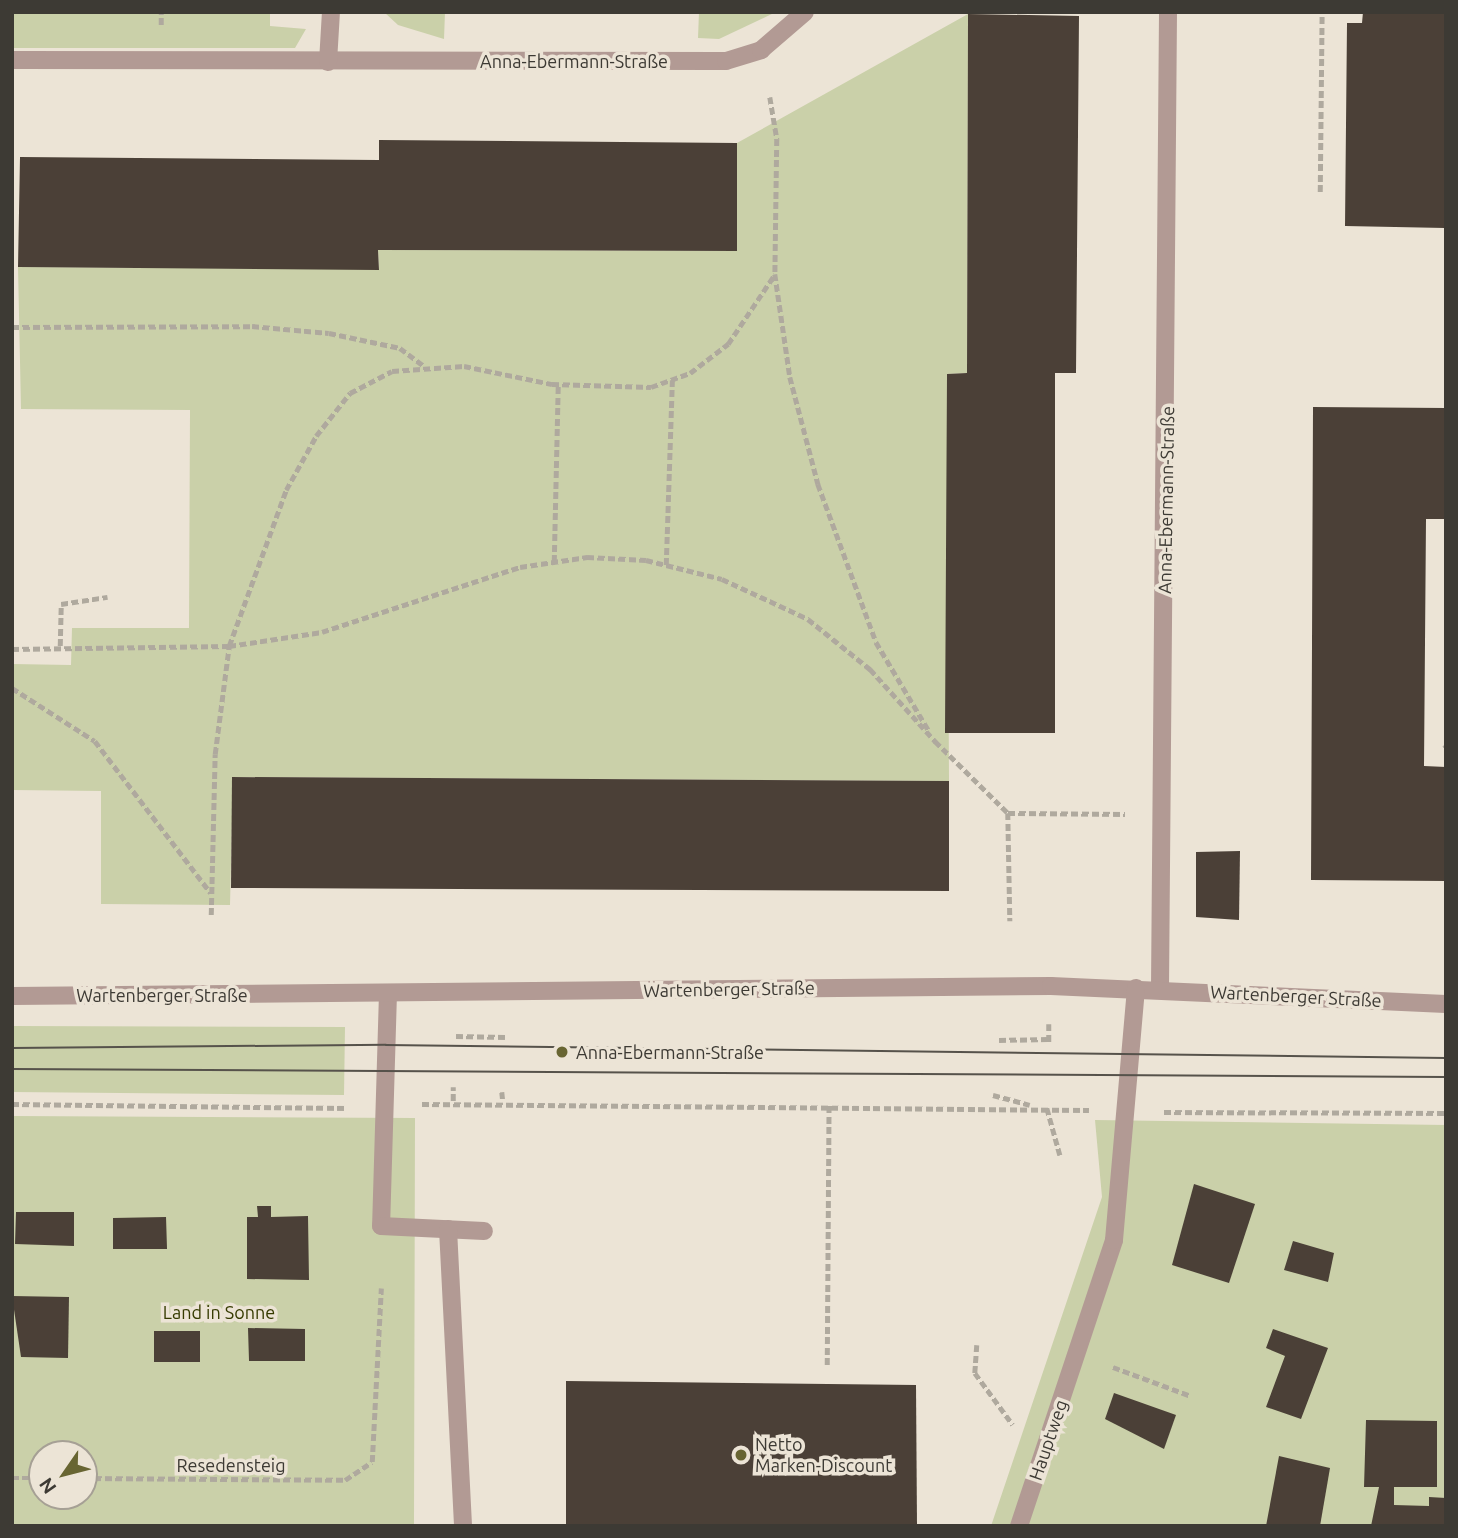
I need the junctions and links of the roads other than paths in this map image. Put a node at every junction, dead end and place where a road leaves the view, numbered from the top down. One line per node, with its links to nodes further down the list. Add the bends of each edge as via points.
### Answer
1 (331, 12): 5 (street)
2 (804, 12): 5 (street, Anna-Ebermann-Straße, via 761,50 726,61)
3 (1168, 12): 7 (street, Anna-Ebermann-Straße)
4 (12, 60): 5 (street, Anna-Ebermann-Straße)
5 (328, 62)
6 (1136, 988): 7 (street, Wartenberger Straße); 8 (street, Wartenberger Straße); 14 (street, Hauptweg, via 1114,1240)
7 (1160, 988): 10 (street, Wartenberger Straße)
8 (388, 993): 9 (street, Wartenberger Straße); 11 (street, via 381,1226)
9 (12, 996)
10 (1446, 1004)
11 (448, 1229): 12 (street); 13 (street)
12 (484, 1231)
13 (463, 1526)
14 (1019, 1526)

